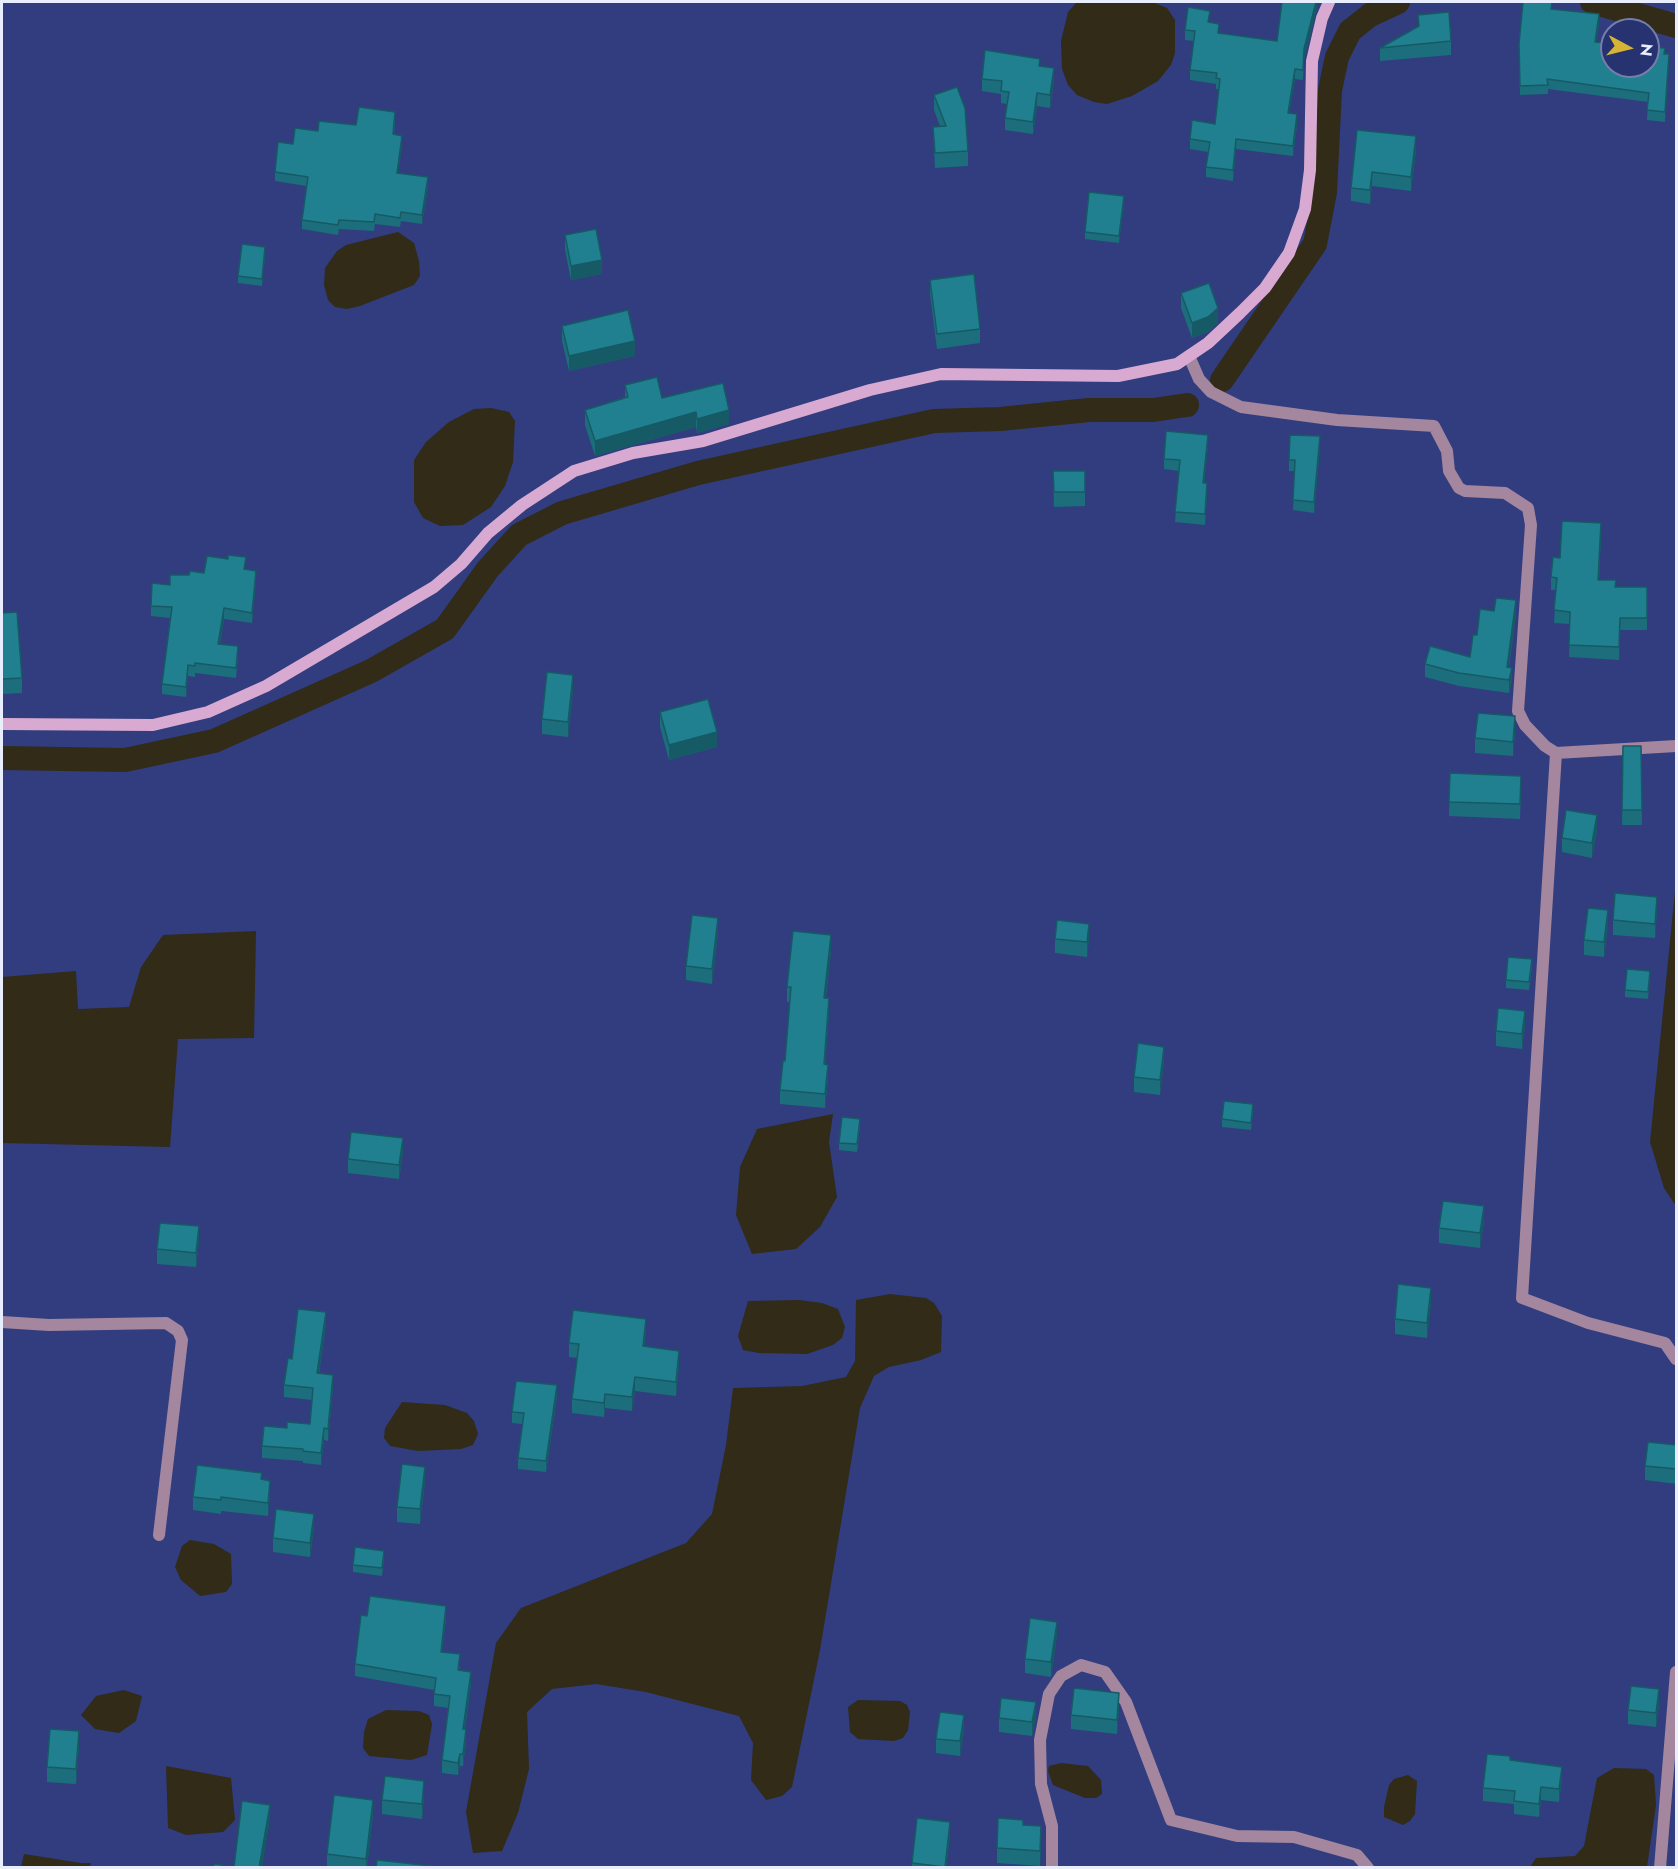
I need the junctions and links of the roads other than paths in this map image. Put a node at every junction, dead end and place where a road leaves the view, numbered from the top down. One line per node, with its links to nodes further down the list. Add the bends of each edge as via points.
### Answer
1 (1329, 2): 2 (street, via 1312,61 1310,170 1305,209 1289,253 1265,288 1240,314)
2 (1189, 356): 3 (street, via 1177,364 1118,375 942,374 870,390 703,441 633,453 574,471 496,526 434,587 266,686 208,712 153,725); 5 (street, via 1199,379 1211,392 1241,407 1337,420 1434,426 1459,488 1505,493 1528,508 1531,537 1518,711 1534,735)
3 (2, 724)
4 (1677, 746): 5 (street)
5 (1556, 753): 7 (street, via 1522,1298 1588,1323 1665,1343)
6 (2, 1322): 8 (street, via 166,1323 178,1331 182,1340)
7 (1677, 1359)
8 (159, 1535)
9 (1677, 1672): 12 (street)
10 (1052, 1868): 11 (street, via 1052,1826 1041,1784 1040,1740 1049,1694 1061,1676 1081,1665 1106,1672 1126,1702 1171,1820 1237,1836 1294,1837 1356,1854)
11 (1368, 1868)
12 (1660, 1868)

